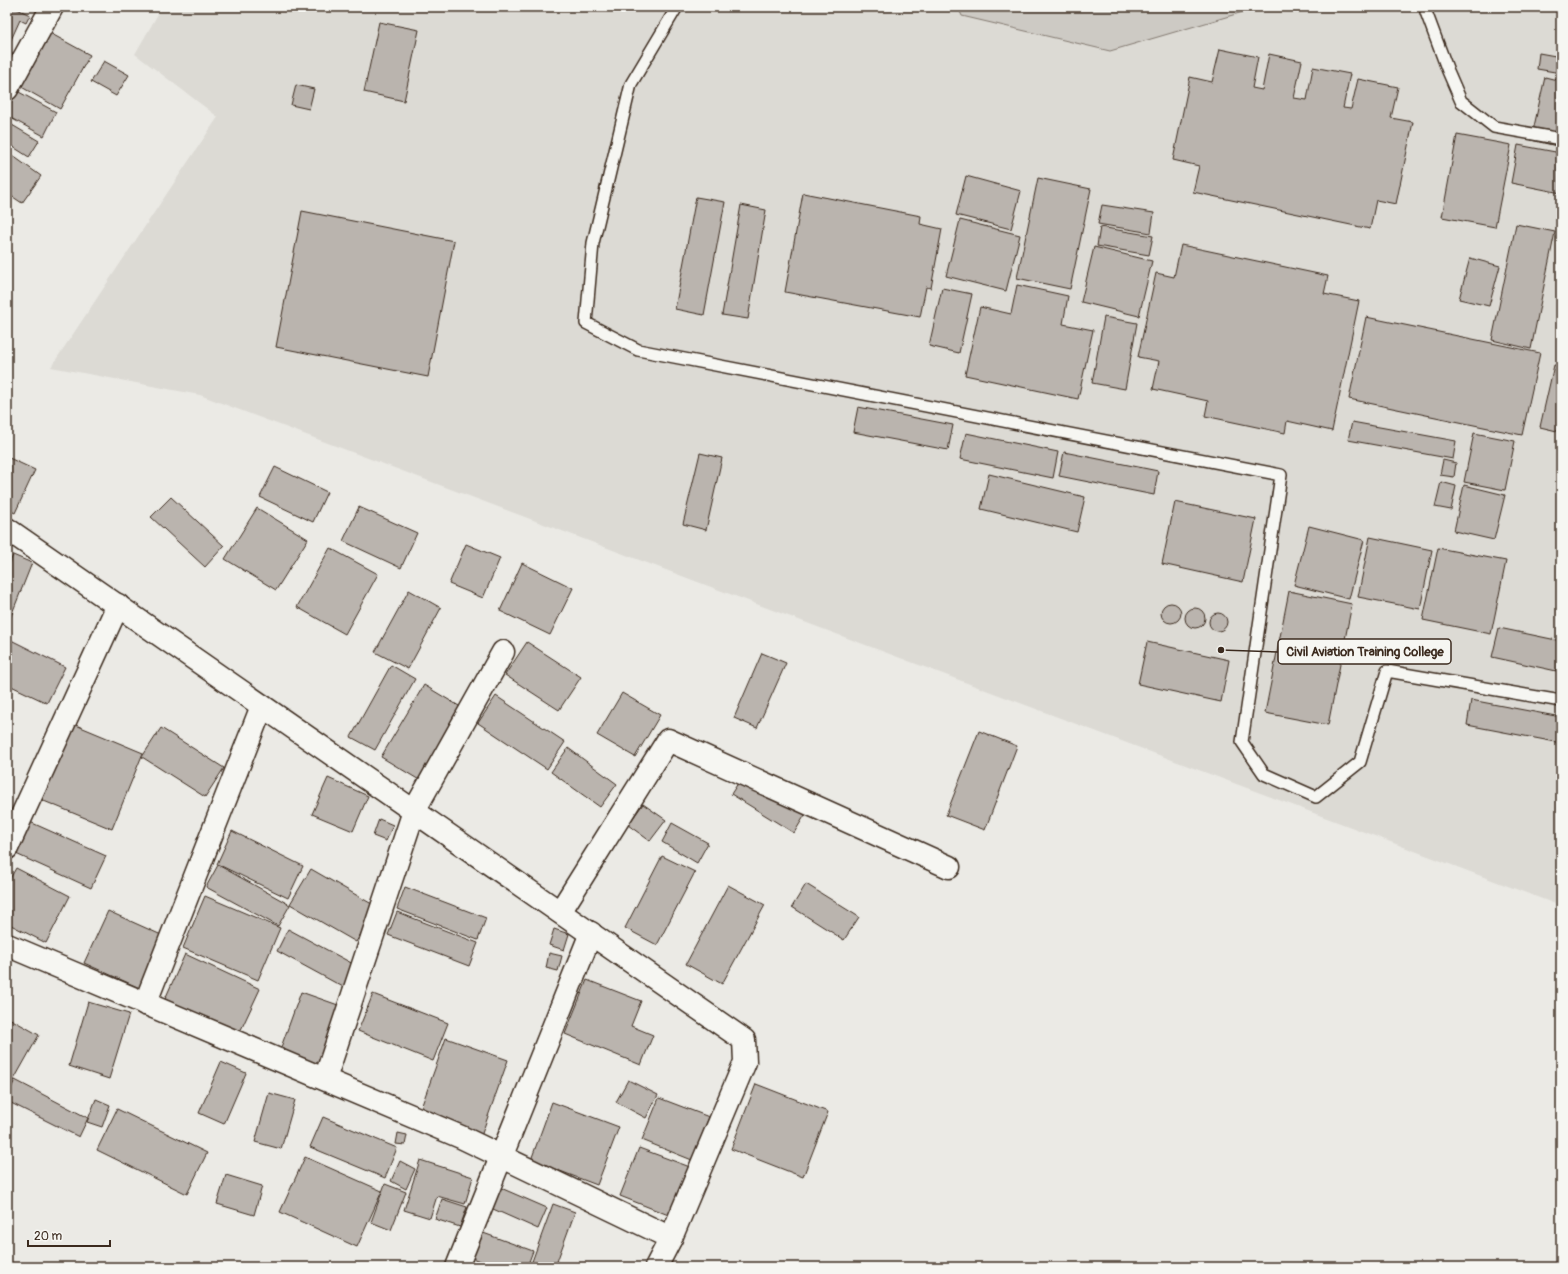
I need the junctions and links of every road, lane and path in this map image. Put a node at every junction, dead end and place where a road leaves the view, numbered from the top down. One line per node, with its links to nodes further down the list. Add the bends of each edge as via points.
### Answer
1 (52, 7): 4 (street)
2 (677, 7): 9 (lane, via 631,84 593,243 586,323 638,350 1281,475 1242,742 1264,774 1316,797 1360,762 1387,671)
3 (1428, 7): 5 (lane, via 1426,12 1461,101 1494,127)
4 (7, 89)
5 (1561, 139)
6 (7, 529): 7 (street)
7 (118, 605): 10 (street); 12 (street)
8 (503, 652): 11 (street)
9 (1561, 701)
10 (262, 706): 11 (street); 17 (street)
11 (414, 811): 14 (street); 18 (street)
12 (7, 848)
13 (949, 867): 14 (street, via 668,740)
14 (560, 912): 15 (street)
15 (590, 933): 19 (street); 20 (street, via 744,1040 745,1062)
16 (7, 945): 17 (street)
17 (145, 1004): 18 (street)
18 (325, 1080): 19 (street)
19 (501, 1156): 20 (street); 21 (street)
20 (671, 1238): 22 (street)
21 (457, 1267)
22 (656, 1267)

